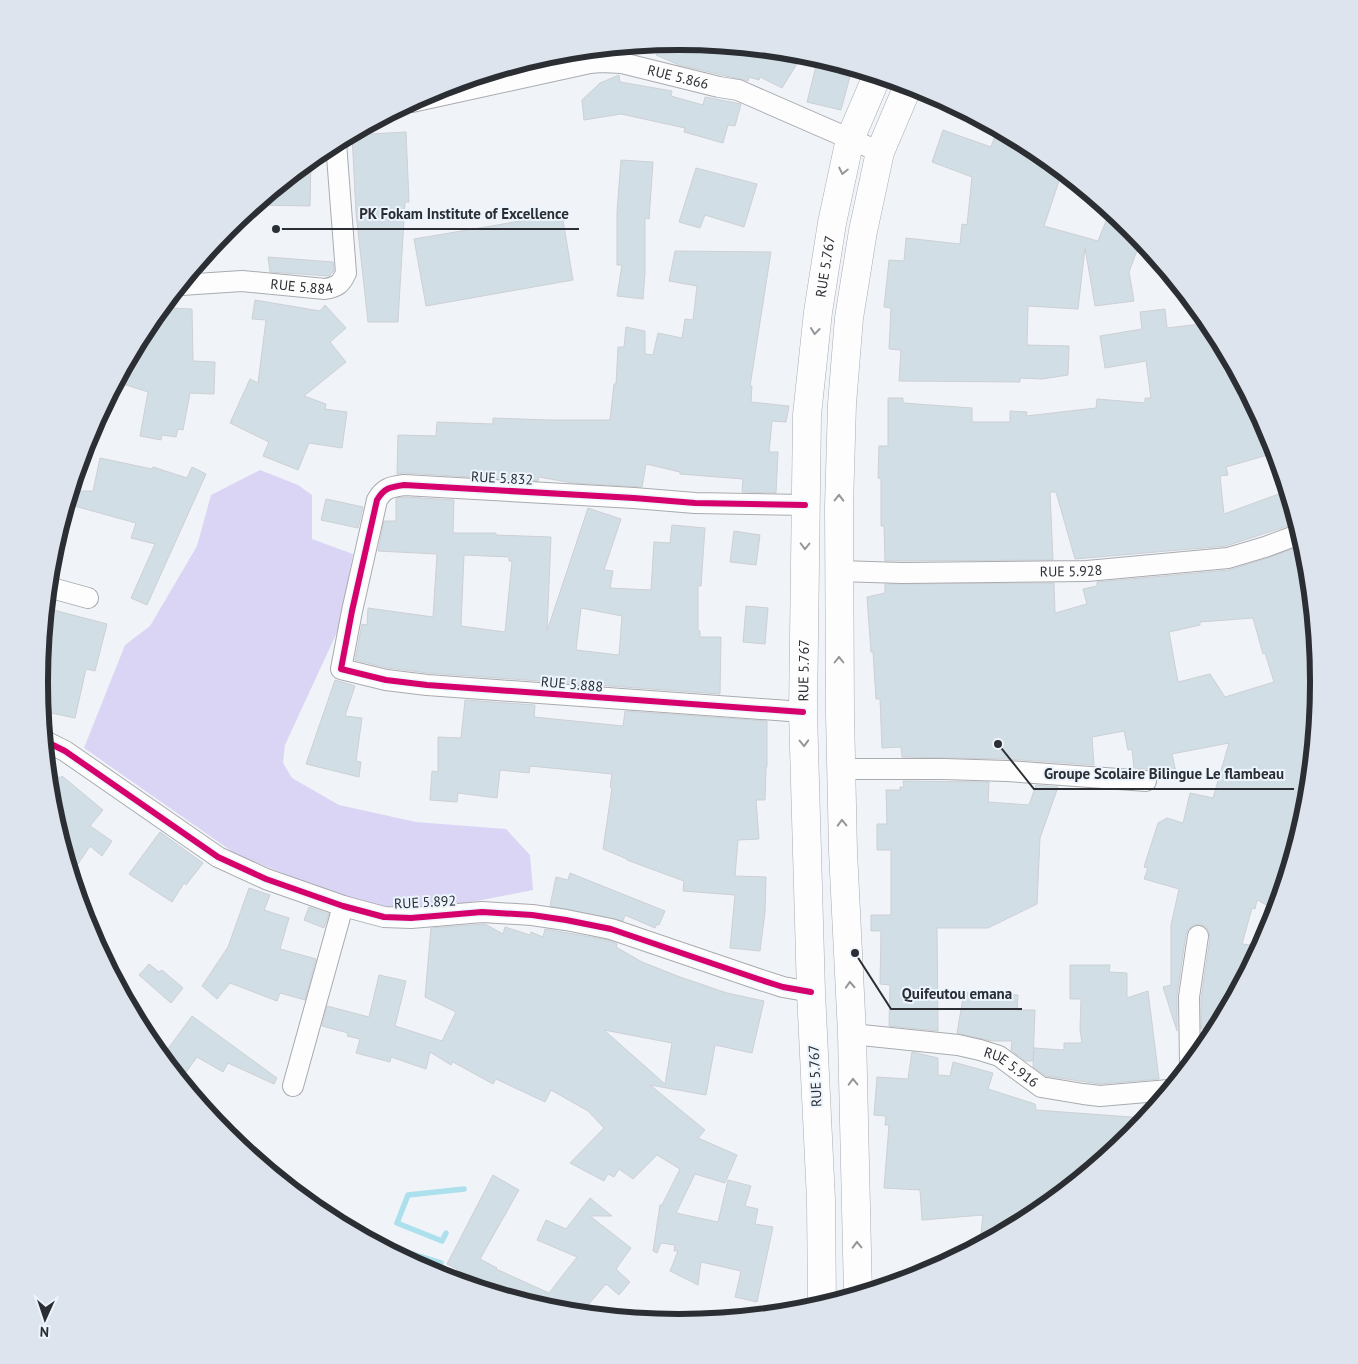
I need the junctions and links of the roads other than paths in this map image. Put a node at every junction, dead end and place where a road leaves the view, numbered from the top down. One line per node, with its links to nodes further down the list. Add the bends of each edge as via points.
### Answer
1 (875, 82): 4 (highway, RUE 5.767)
2 (905, 93): 6 (highway)
3 (451, 94): 4 (street, RUE 5.866, via 612,62 738,90)
4 (850, 139): 6 (street, RUE 5.866); 8 (highway, RUE 5.767, one-way to 8, via 818,312 807,415)
5 (337, 152): 7 (street, RUE 5.884, via 346,274 342,282 325,289 242,281)
6 (880, 152): 10 (highway, one-way to 6, via 842,404 849,318)
7 (189, 284)
8 (806, 505): 13 (street, RUE 5.832, via 696,503 392,486 383,490 377,500); 14 (highway, RUE 5.767, one-way to 14)
9 (1293, 537): 10 (street, RUE 5.928, via 1228,558 1087,571)
10 (839, 571): 16 (highway, one-way to 10)
11 (55, 590): 12 (street)
12 (88, 598)
13 (341, 670): 14 (street, RUE 5.888, via 427,685)
14 (803, 712): 20 (highway, RUE 5.767, one-way to 20)
15 (51, 745): 18 (street, RUE 5.892, via 218,856 266,879)
16 (841, 769): 17 (street, via 1007,771); 21 (highway, one-way to 16)
17 (1146, 781)
18 (343, 906): 20 (street, RUE 5.892, via 384,917 482,912 566,920 611,929 758,979); 23 (street)
19 (1198, 936): 22 (street, via 1189,997)
20 (811, 992): 26 (highway, RUE 5.767)
21 (852, 1034): 24 (street, RUE 5.916, via 980,1050 999,1056 1041,1087 1100,1096); 25 (highway, one-way to 21)
22 (1190, 1052)
23 (293, 1086)
24 (1160, 1091)
25 (858, 1287)
26 (822, 1297)

